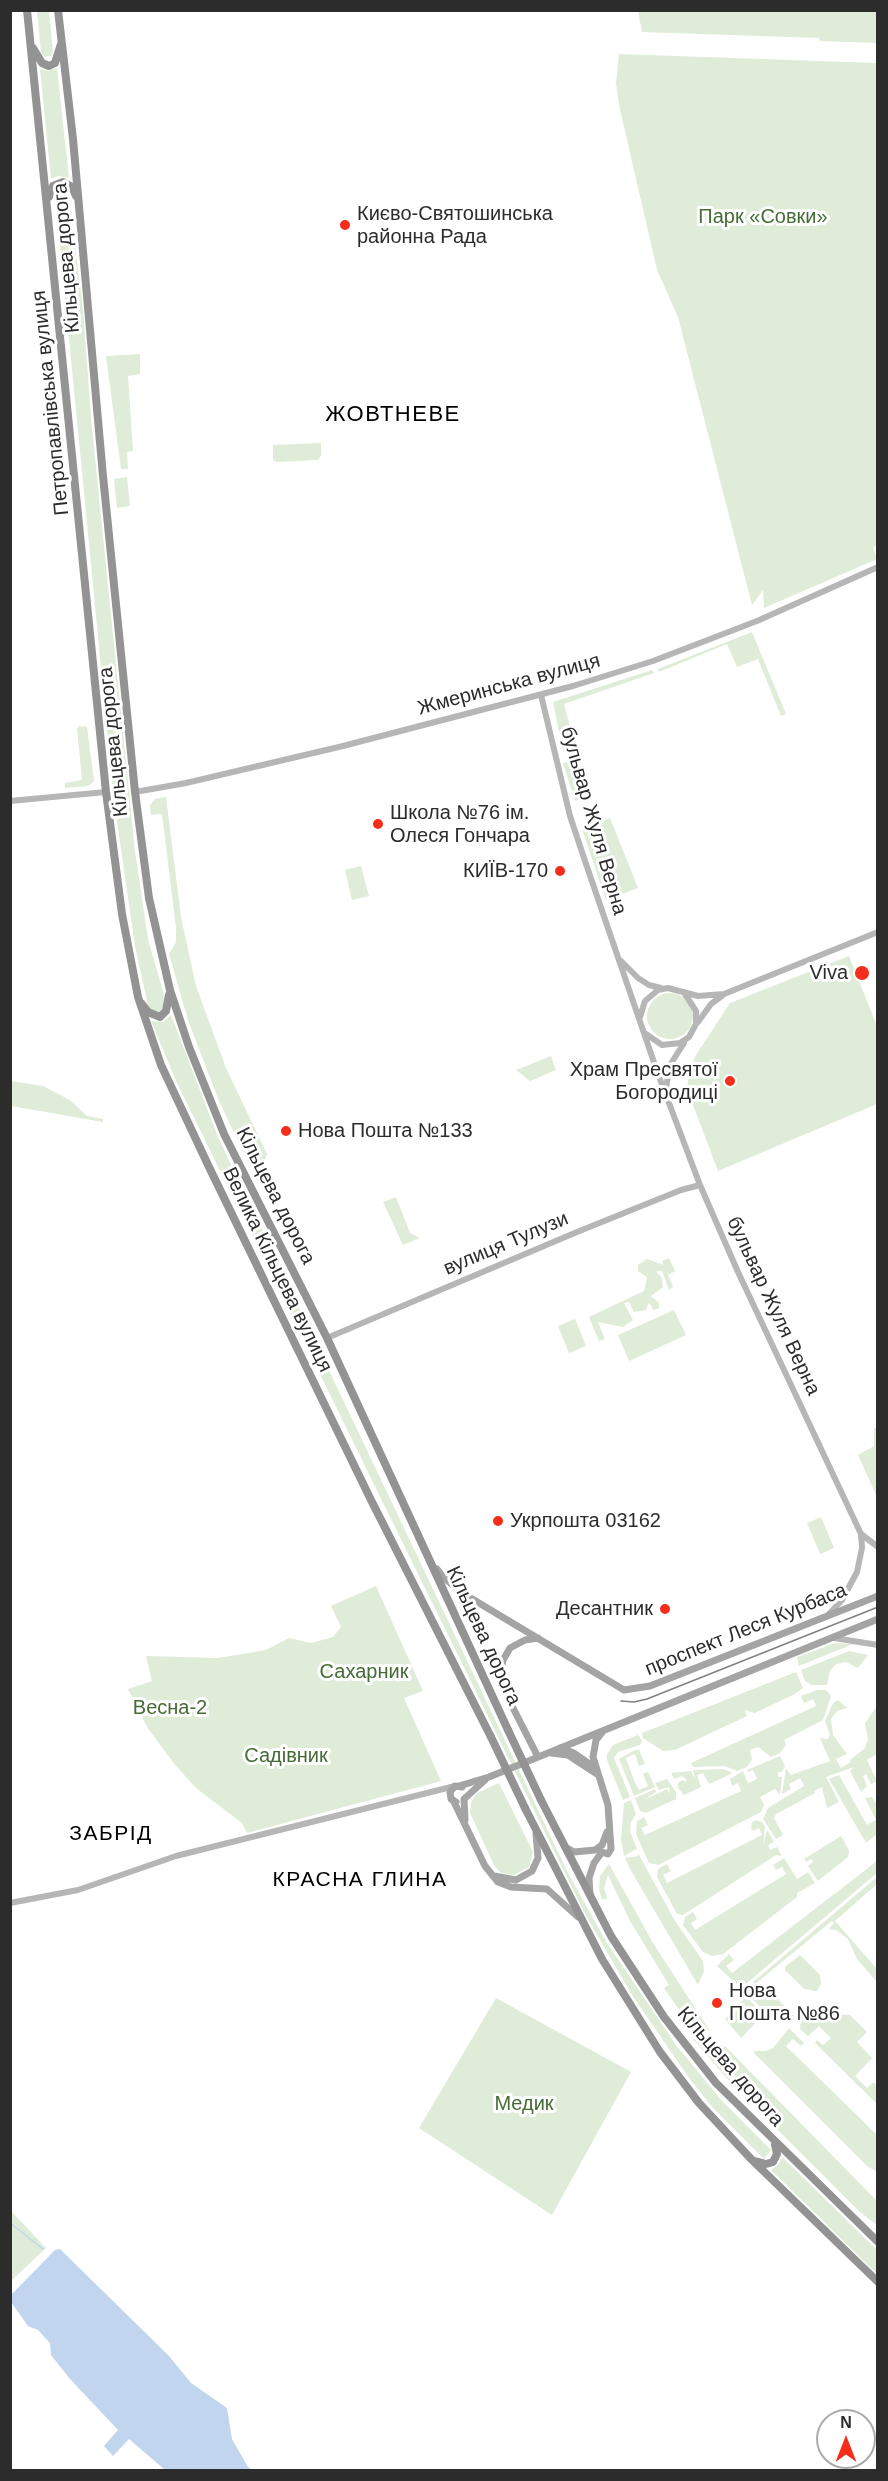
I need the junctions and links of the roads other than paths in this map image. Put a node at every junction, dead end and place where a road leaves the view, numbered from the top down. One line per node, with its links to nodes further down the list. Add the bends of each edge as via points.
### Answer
1 (27, 10): 4 (highway, Петропавлівська вулиця)
2 (58, 10): 3 (highway, Кільцева дорога)
3 (62, 40): 4 (highway, via 55,63 49,66 42,63); 5 (highway, Кільцева дорога)
4 (31, 45): 6 (highway, Петропавлівська вулиця)
5 (79, 205): 6 (highway, via 72,187 58,182 50,190); 10 (highway, Кільцева дорога)
6 (48, 209): 9 (highway, Петропавлівська вулиця)
7 (878, 567): 8 (street, Жмеринська вулиця, via 757,621 662,657)
8 (541, 695): 10 (street, Жмеринська вулиця, via 343,746); 13 (street, бульвар Жуля Верна, via 570,816)
9 (106, 792): 11 (street); 18 (highway, Велика Кільцева вулиця, via 122,914)
10 (135, 792): 15 (highway, Кільцева дорога, via 148,898)
11 (10, 801)
12 (878, 932): 17 (street)
13 (618, 956): 14 (street, бульвар Жуля Верна, via 643,982); 19 (street, бульвар Жуля Верна)
14 (668, 988): 16 (street); 19 (street, via 658,990 645,1001)
15 (170, 990): 18 (highway, via 166,1011 160,1017 148,1012); 25 (highway, Кільцева дорога, via 224,1134)
16 (682, 992): 17 (street, via 698,996); 20 (street, via 693,1002)
17 (724, 994): 20 (street)
18 (138, 997): 46 (highway, Велика Кільцева вулиця, bridge, via 161,1065 209,1167)
19 (640, 1021): 21 (street, бульвар Жуля Верна)
20 (696, 1024): 22 (street)
21 (644, 1032): 22 (street, via 663,1045); 23 (street, бульвар Жуля Верна)
22 (685, 1041): 23 (street, via 670,1065)
23 (666, 1089): 24 (street, бульвар Жуля Верна)
24 (700, 1185): 25 (street, вулиця Тулузи); 26 (street, бульвар Жуля Верна)
25 (327, 1338): 28 (highway, Кільцева дорога)
26 (861, 1534): 27 (street, бульвар Жуля Верна); 30 (street, via 856,1572 842,1600)
27 (878, 1546)
28 (431, 1561): 32 (main road, проспект Леся Курбаса, via 455,1588); 47 (highway, Кільцева дорога, bridge)
29 (878, 1596): 30 (main road, проспект Леся Курбаса)
30 (825, 1617): 32 (main road, проспект Леся Курбаса, via 636,1690 615,1686)
31 (878, 1619): 33 (main road, проспект Леся Курбаса)
32 (538, 1638): 38 (main road, via 510,1648 503,1660 501,1677)
33 (830, 1639): 34 (street); 35 (main road, проспект Леся Курбаса)
34 (878, 1644)
35 (609, 1726): 36 (main road, проспект Леся Курбаса); 39 (main road, via 596,1740)
36 (560, 1748): 37 (main road, проспект Леся Курбаса); 39 (main road, via 574,1753)
37 (548, 1752): 38 (main road, проспект Леся Курбаса); 39 (main road, via 568,1755)
38 (538, 1757): 40 (main road, проспект Леся Курбаса)
39 (596, 1772): 48 (main road, via 608,1805)
40 (489, 1777): 41 (main road); 43 (main road)
41 (457, 1786): 42 (street); 43 (main road, via 465,1790); 44 (main road, via 450,1792)
42 (433, 1792): 44 (street); 51 (street, via 176,1856 78,1890)
43 (464, 1798): 44 (main road); 45 (main road)
44 (452, 1799): 45 (main road)
45 (465, 1825): 49 (main road)
46 (535, 1829): 49 (main road, via 538,1853 531,1871 516,1880); 52 (highway)
47 (561, 1843): 48 (main road, via 574,1852); 50 (highway, Кільцева дорога)
48 (604, 1847): 50 (main road, via 591,1870)
49 (492, 1875): 52 (main road, via 503,1886 547,1889)
50 (591, 1899): 53 (highway, Кільцева дорога, via 671,2027 716,2083)
51 (10, 1903)
52 (579, 1918): 54 (highway, via 660,2052 699,2103)
53 (774, 2142): 54 (highway, via 777,2154 773,2162); 55 (highway, Кільцева дорога)
54 (752, 2160): 56 (highway)
55 (878, 2242)
56 (878, 2282)

